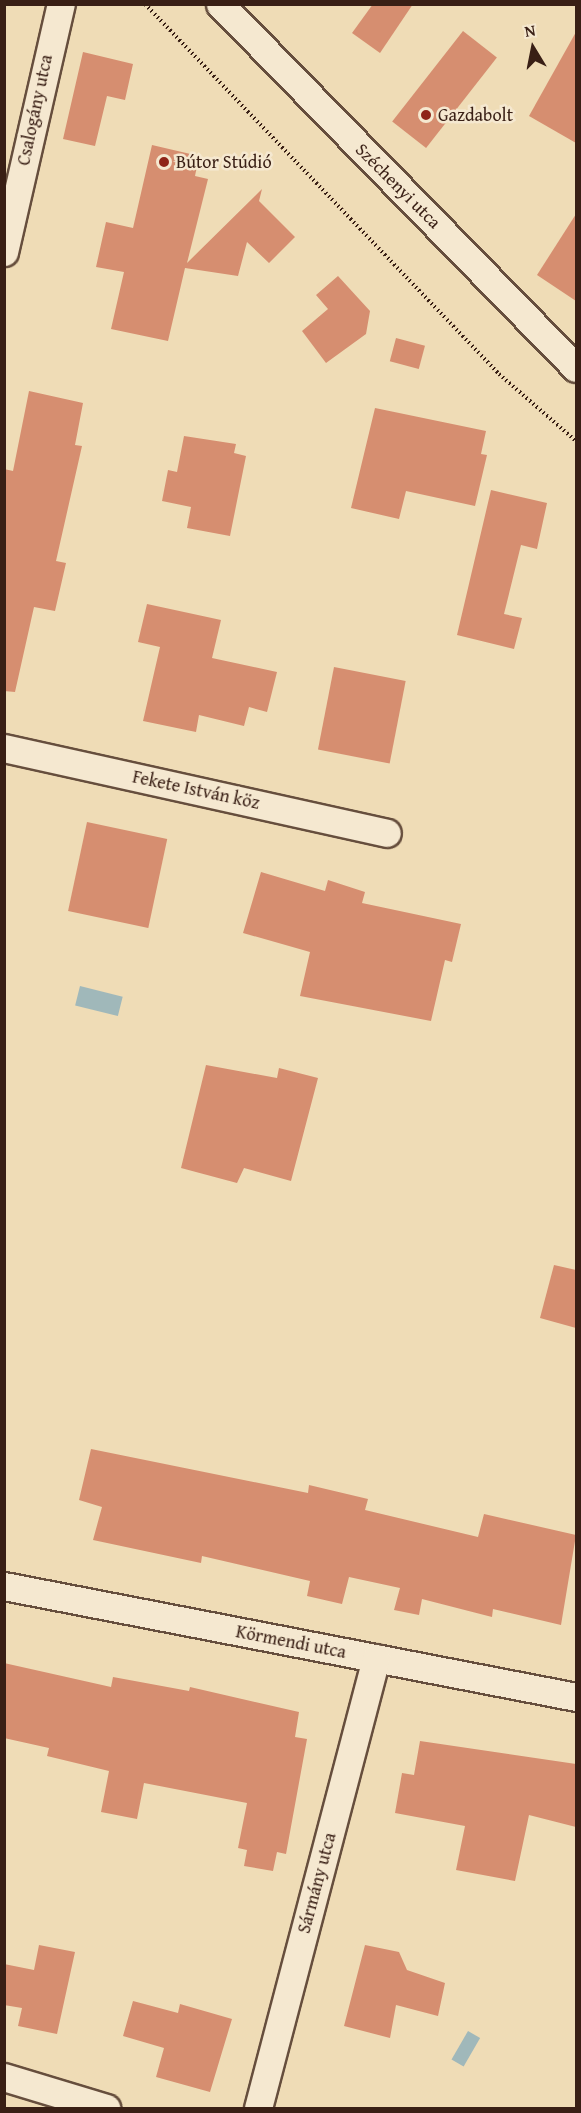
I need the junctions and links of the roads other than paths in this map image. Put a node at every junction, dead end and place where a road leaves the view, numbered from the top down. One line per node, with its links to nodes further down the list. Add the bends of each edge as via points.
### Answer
1 (61, 4): 3 (street, Csalogány utca)
2 (220, 4): 4 (street, Széchenyi utca)
3 (4, 252)
4 (576, 368)
5 (4, 748): 6 (street, Fekete István köz)
6 (387, 833)
7 (4, 1586): 8 (street, Körmendi utca)
8 (376, 1658): 9 (street, Körmendi utca); 12 (street, Sármány utca)
9 (576, 1697)
10 (4, 2077): 11 (street)
11 (106, 2109)
12 (258, 2109)

